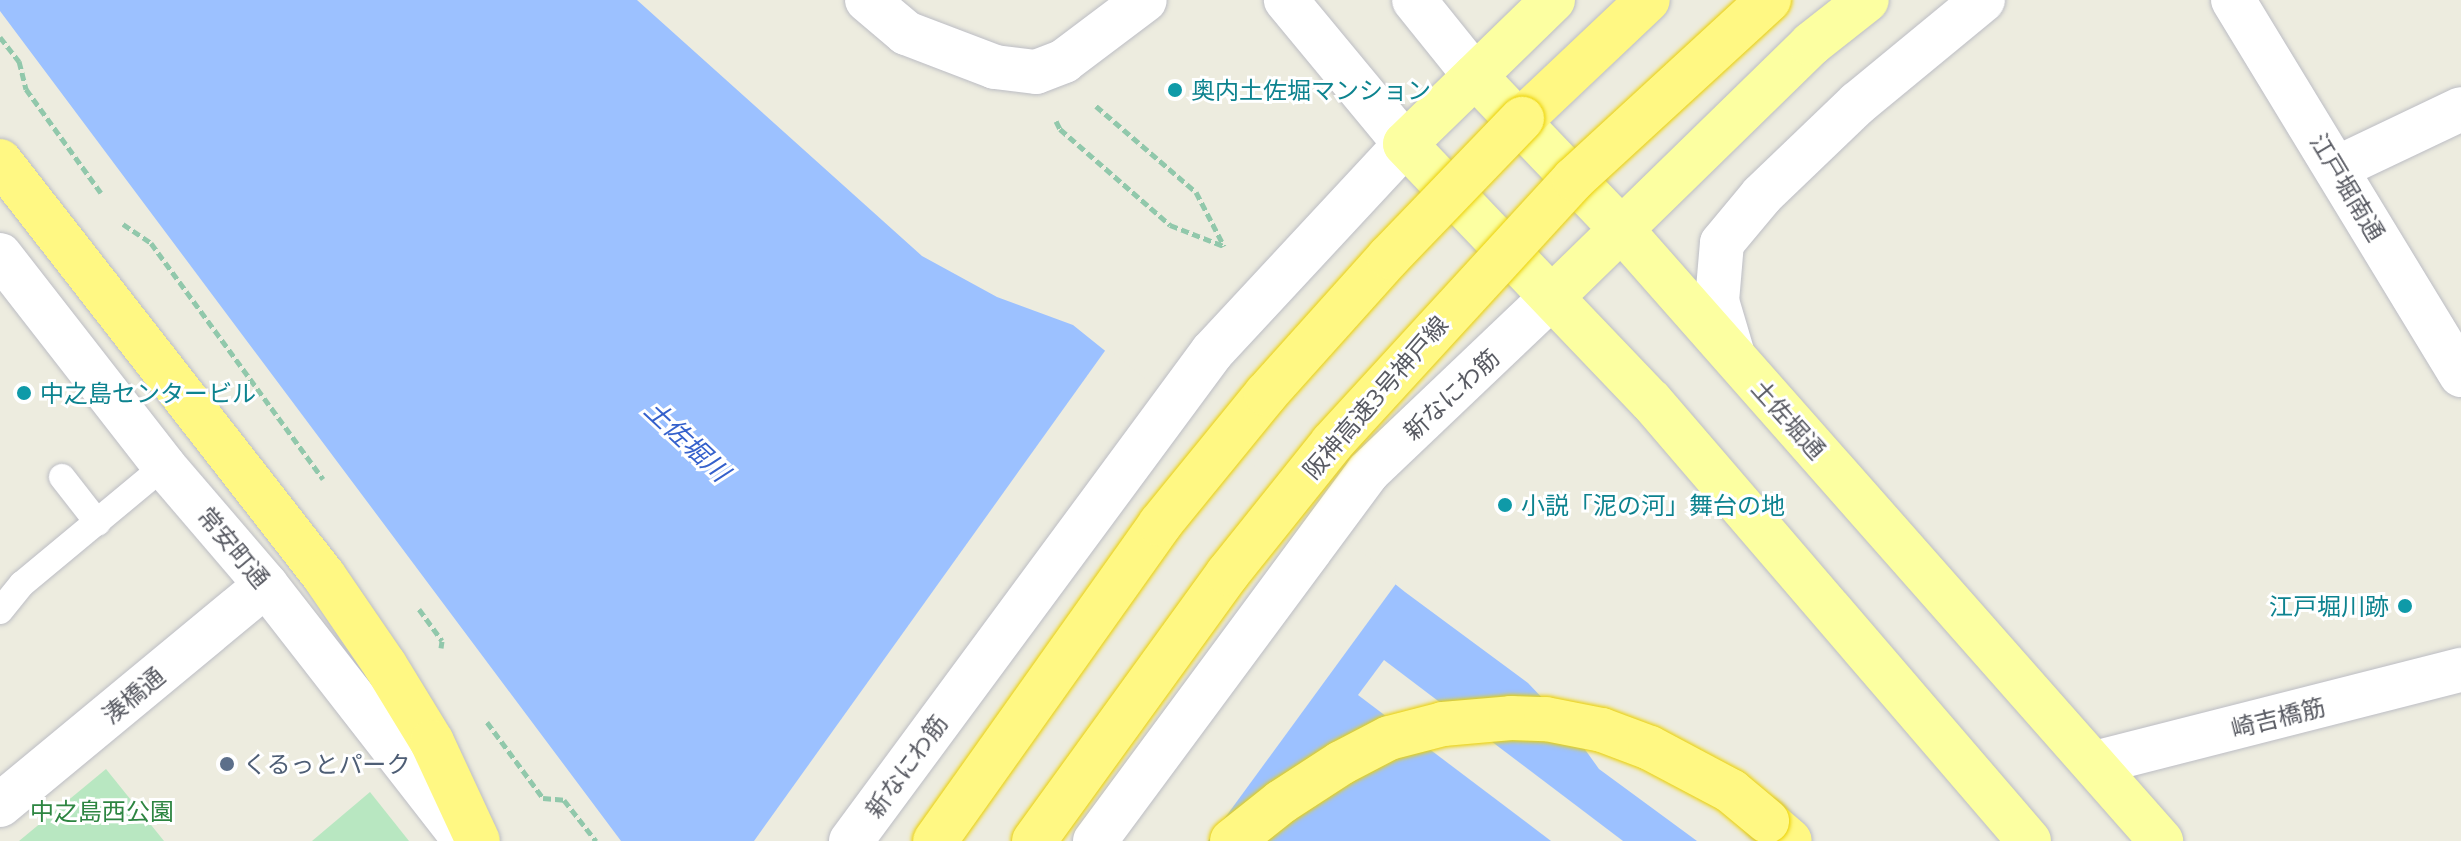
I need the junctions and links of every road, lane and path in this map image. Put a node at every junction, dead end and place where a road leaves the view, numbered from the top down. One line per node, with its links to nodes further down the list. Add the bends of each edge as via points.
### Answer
1 (867, 0): 11 (street, via 906,33 995,67)
2 (1145, 0): 11 (street, via 1064,61)
3 (1286, 0): 14 (street)
4 (1414, 0): 12 (street, 土佐堀通)
5 (1553, 0): 12 (main road, 新なにわ筋)
6 (1648, 0): 33 (highway, bridge, via 1522,119 1266,394 1160,524)
7 (1769, 0): 34 (highway, 阪神高速3号神戸線, bridge, via 1574,179 1332,443 1228,573)
8 (1867, 0): 17 (main road, 新なにわ筋, via 1811,44)
9 (1983, 0): 20 (street, via 1858,103 1762,195 1722,243 1717,301)
10 (2233, 0): 16 (street, 江戸堀南通)
11 (1036, 72): 11 (path, via 1085,98 1196,192 1224,246 1170,225 1060,129)
12 (1475, 76): 14 (main road, 新なにわ筋); 17 (main road, 土佐堀通)
13 (2461, 109): 16 (street)
14 (1405, 144): 19 (main road); 32 (street, 新なにわ筋, via 1212,352)
15 (0, 161): 31 (highway, via 324,576 432,742)
16 (2337, 168): 21 (street, 江戸堀南通)
17 (1622, 230): 19 (main road, 新なにわ筋); 20 (main road, 土佐堀通)
18 (0, 255): 22 (street, 常安町通)
19 (1553, 296): 35 (street, 新なにわ筋, via 1368,472); 38 (main road, via 1651,401)
20 (1733, 355): 28 (main road, 土佐堀通)
21 (2459, 367)
22 (164, 466): 24 (lane); 25 (street, 常安町通)
23 (62, 477): 24 (lane)
24 (98, 523): 26 (lane, via 22,584)
25 (266, 585): 29 (street, 湊橋通); 30 (street, 常安町通)
26 (0, 611)
27 (2461, 670): 28 (street, 崎吉橋筋)
28 (2095, 763): 39 (main road, 土佐堀通)
29 (0, 805)
30 (465, 841)
31 (478, 841)
32 (851, 841)
33 (935, 841)
34 (1034, 841)
35 (1095, 841)
36 (1232, 841): 37 (highway, bridge, via 1281,802 1389,738 1443,724 1511,718 1602,730 1650,748 1731,791)
37 (1790, 841)
38 (2029, 841)
39 (2161, 841)

